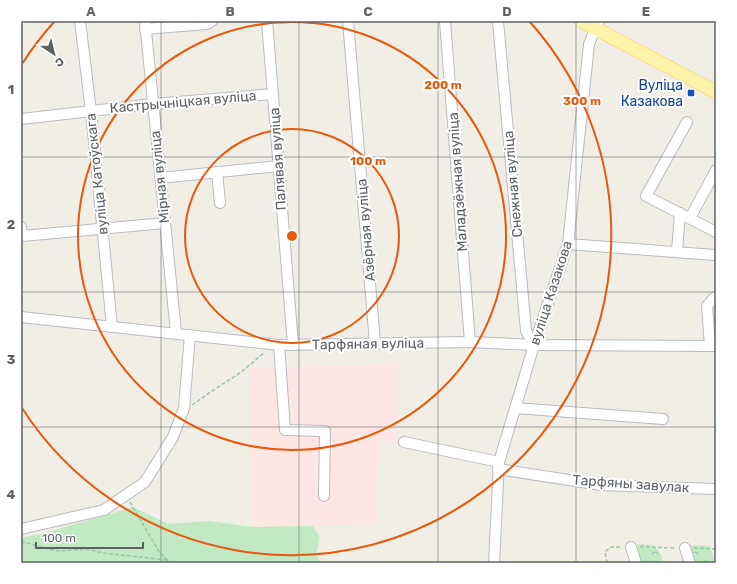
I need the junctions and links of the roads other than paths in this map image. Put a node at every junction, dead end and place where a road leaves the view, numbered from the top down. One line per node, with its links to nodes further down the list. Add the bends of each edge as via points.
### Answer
1 (80, 21): 13 (street, вуліца Катоўскага)
2 (212, 21): 8 (street, via 207,24)
3 (267, 21): 11 (street, Палявая вуліца)
4 (348, 21): 36 (street, Азёрная вуліца)
5 (445, 21): 35 (street, Маладзёжная вуліца)
6 (498, 21): 39 (street, Снежная вуліца, via 526,331)
7 (581, 21): 9 (main road)
8 (145, 25): 12 (street, Мірная вуліца)
9 (597, 25): 10 (main road); 27 (street, вуліца Казакова, via 589,44)
10 (716, 92)
11 (273, 94): 12 (street, Кастрычніцкая вуліца); 16 (street, Палявая вуліца)
12 (153, 104): 13 (street, Кастрычніцкая вуліца); 19 (street, Мірная вуліца)
13 (91, 111): 14 (street, Кастрычніцкая вуліца); 24 (street, вуліца Катоўскага)
14 (21, 119)
15 (686, 122): 21 (street, via 646,196)
16 (279, 166): 18 (street); 38 (street, Палявая вуліца)
17 (716, 170): 22 (street)
18 (217, 172): 19 (street); 20 (street)
19 (160, 178): 23 (street, Мірная вуліца)
20 (220, 203)
21 (680, 213): 22 (street); 28 (street)
22 (690, 218): 26 (street)
23 (165, 223): 24 (street); 33 (street, Мірная вуліца)
24 (102, 229): 25 (street); 32 (street, вуліца Катоўскага)
25 (22, 231)
26 (716, 232)
27 (568, 244): 28 (street); 39 (street, вуліца Казакова)
28 (677, 252): 29 (street)
29 (715, 255)
30 (716, 297): 40 (street, via 707,306)
31 (21, 317): 32 (street, Тарфяная вуліца)
32 (112, 327): 33 (street, Тарфяная вуліца)
33 (176, 333): 34 (street, Тарфяная вуліца)
34 (190, 335): 37 (street, Тарфяная вуліца); 47 (street, via 183,412 173,437 146,482 104,510)
35 (470, 342): 36 (street, Тарфяная вуліца); 39 (street, Тарфяная вуліца)
36 (375, 343): 38 (street, Тарфяная вуліца)
37 (277, 345): 38 (street, Тарфяная вуліца); 46 (street, via 285,430 325,431)
38 (293, 345)
39 (534, 345): 40 (street, Тарфяная вуліца); 41 (street, вуліца Казакова)
40 (713, 346)
41 (515, 408): 42 (street); 44 (street, вуліца Казакова)
42 (663, 419)
43 (404, 442): 44 (street, Тарфяны завулак)
44 (499, 466): 45 (street, Тарфяны завулак, via 601,485); 50 (street, вуліца Казакова)
45 (716, 489)
46 (324, 496)
47 (21, 529)
48 (631, 547): 51 (street)
49 (685, 548): 52 (street)
50 (494, 563)
51 (636, 563)
52 (690, 563)

